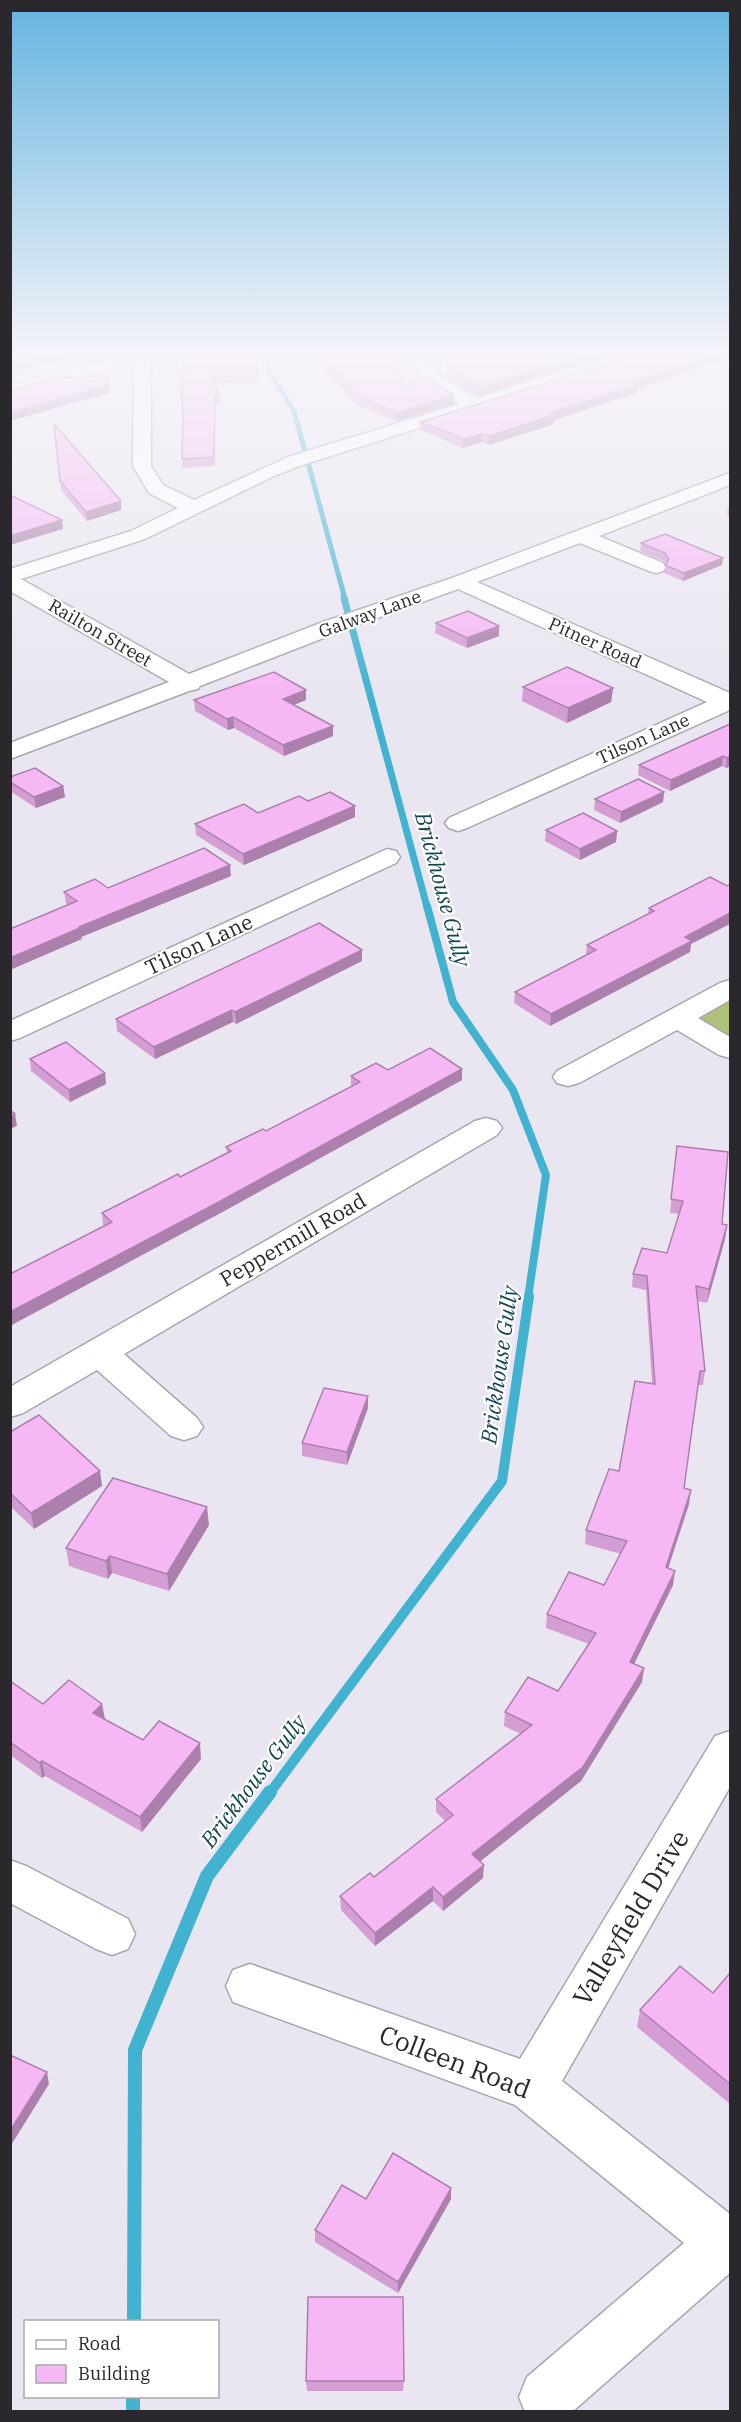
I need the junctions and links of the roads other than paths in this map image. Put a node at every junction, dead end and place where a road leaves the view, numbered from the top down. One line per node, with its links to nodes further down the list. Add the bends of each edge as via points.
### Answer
1 (143, 469): 4 (street, via 152,488)
2 (275, 469): 4 (street)
3 (730, 479): 5 (street, Galway Lane)
4 (196, 508): 9 (street, via 138,535)
5 (616, 522): 6 (street, Galway Lane); 7 (street, via 636,531 635,537)
6 (581, 536): 7 (street); 11 (street, Galway Lane)
7 (608, 548): 8 (street)
8 (656, 567)
9 (10, 576)
10 (10, 582): 12 (street, Railton Street)
11 (459, 582): 12 (street, Galway Lane, via 331,627); 13 (street, Pitner Road)
12 (190, 684): 14 (street, Galway Lane)
13 (729, 702): 15 (street, Tilson Lane)
14 (10, 752)
15 (458, 823)
16 (387, 857): 19 (street, Tilson Lane)
17 (730, 989): 18 (street)
18 (679, 1019): 20 (street); 21 (street)
19 (10, 1032)
20 (730, 1049)
21 (568, 1077)
22 (486, 1128): 23 (street, Peppermill Road)
23 (100, 1352): 24 (street, Peppermill Road); 25 (street)
24 (10, 1404)
25 (184, 1427)
26 (730, 1749): 30 (street, Valleyfield Drive)
27 (10, 1880): 28 (street)
28 (112, 1934)
29 (250, 1986): 30 (street, Colleen Road)
30 (531, 2087): 31 (street, Colleen Road)
31 (728, 2244): 32 (street, Colleen Road)
32 (547, 2397)

